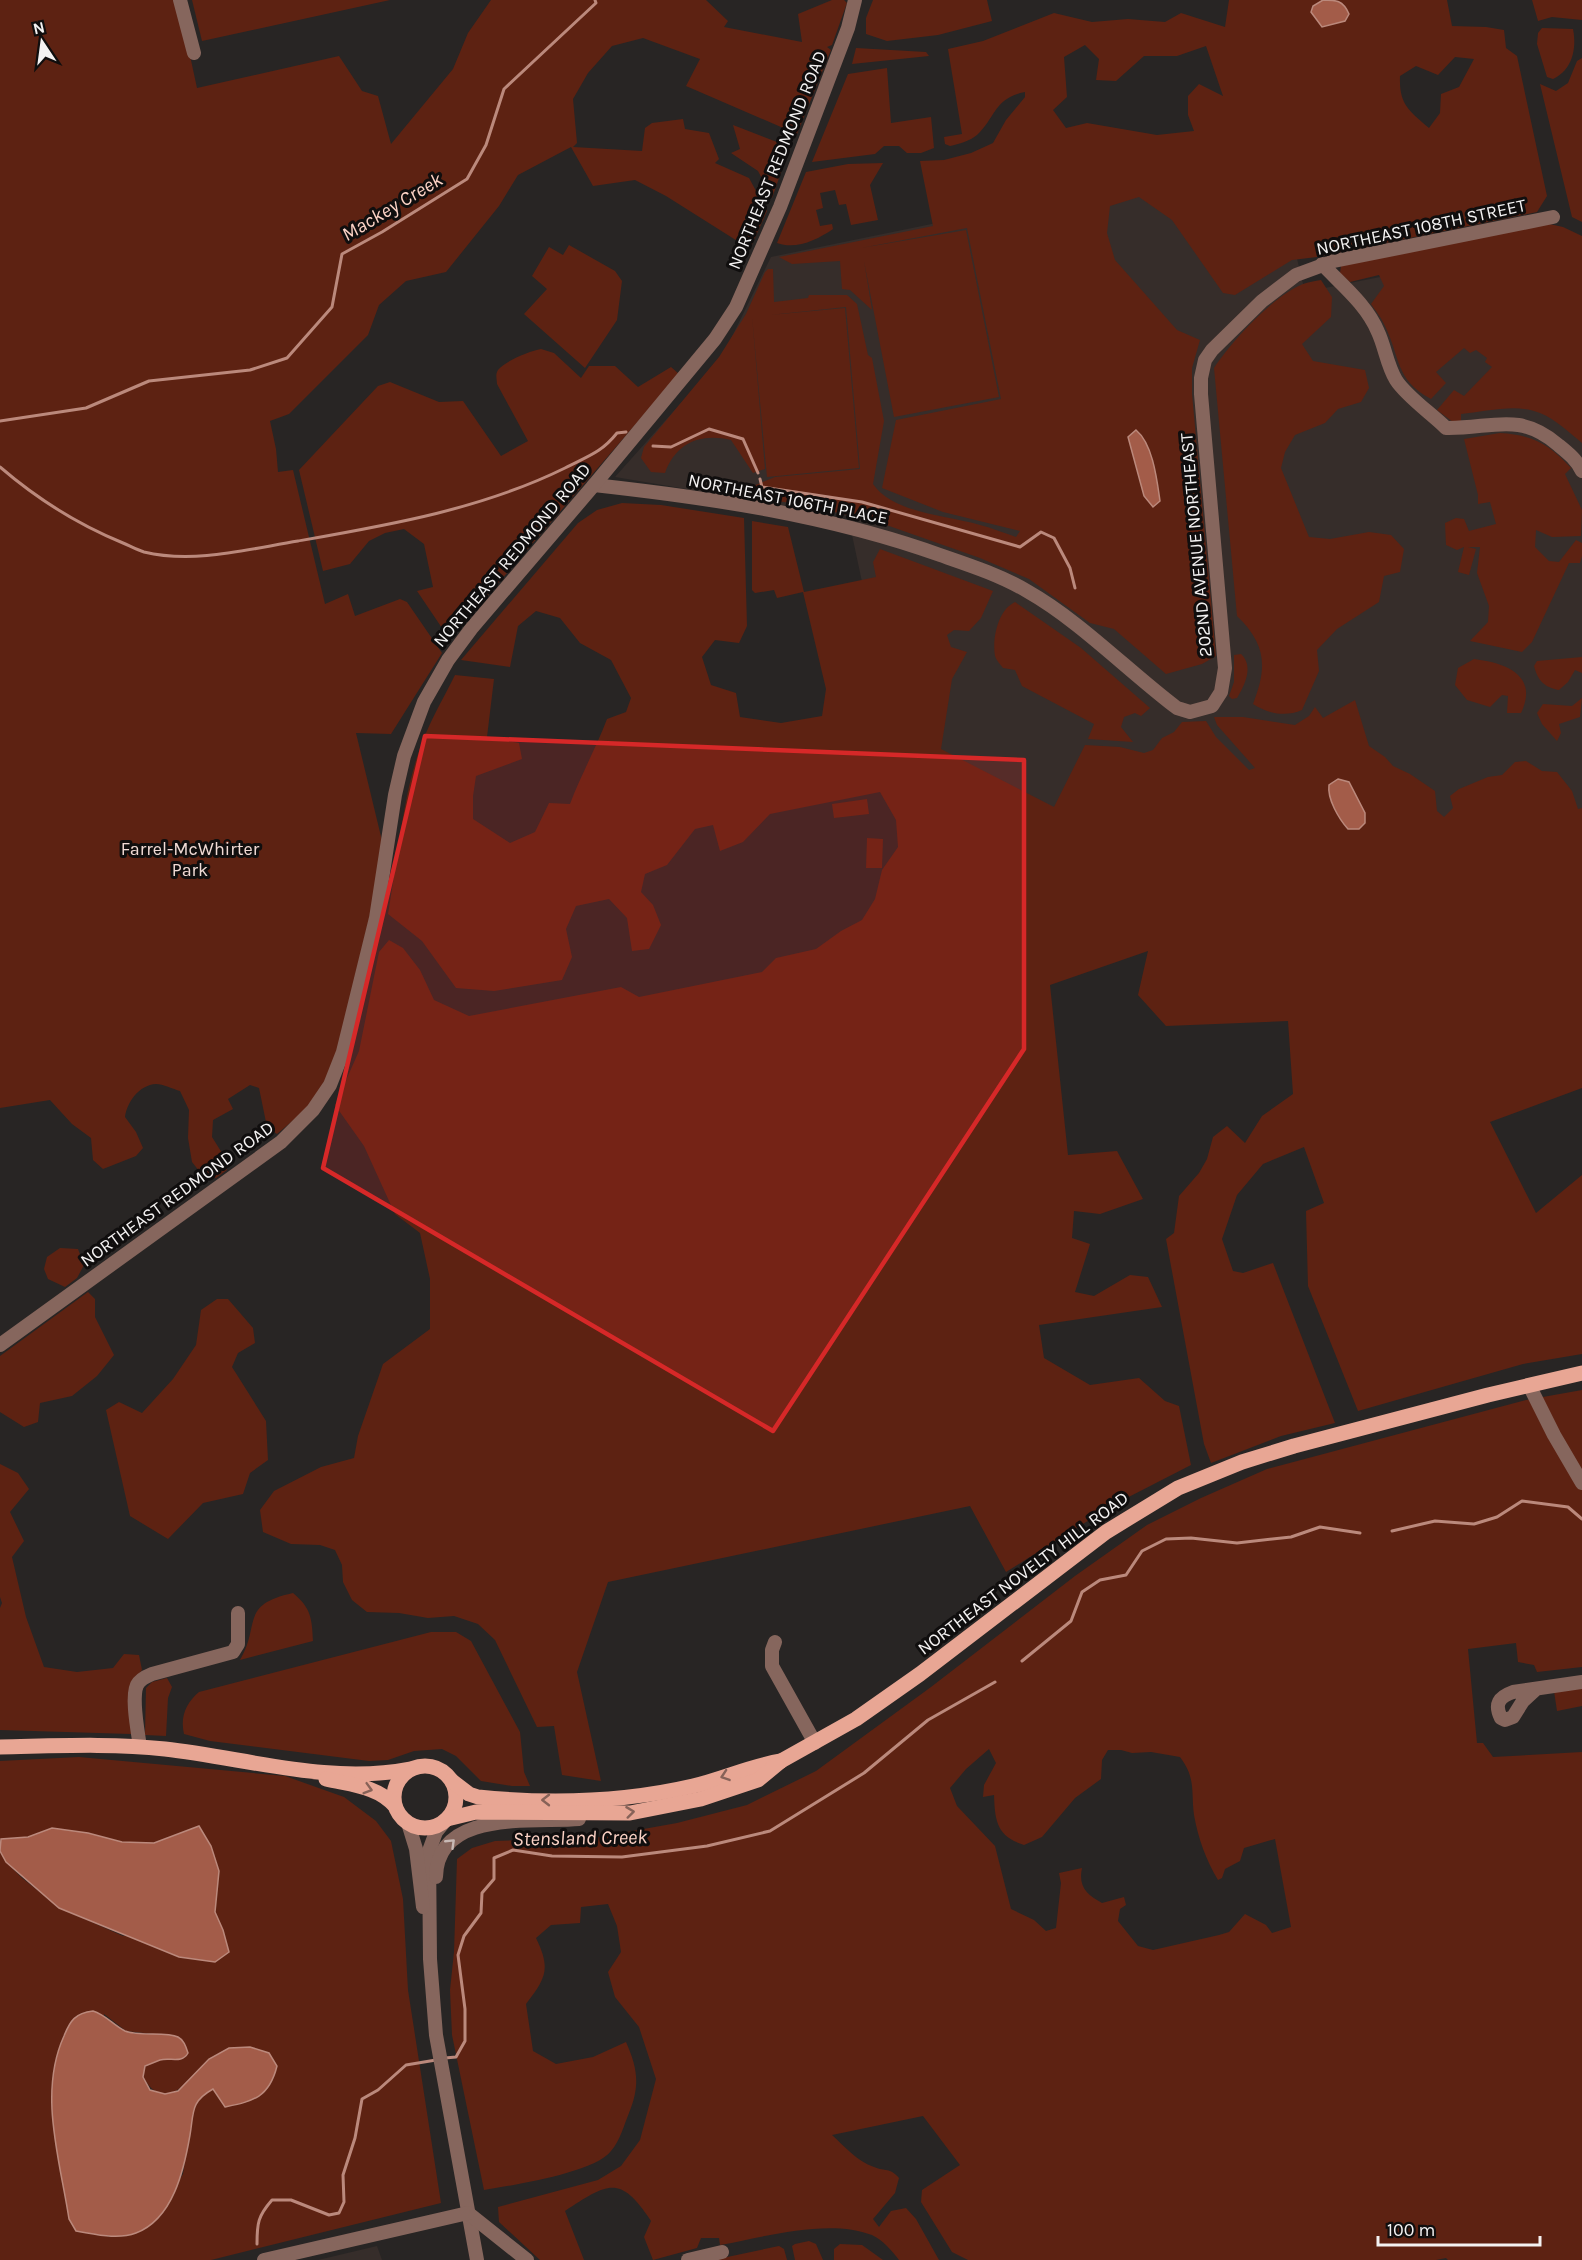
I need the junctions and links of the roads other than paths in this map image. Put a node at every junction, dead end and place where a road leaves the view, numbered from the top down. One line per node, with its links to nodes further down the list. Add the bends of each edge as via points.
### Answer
1 (180, 0): 3 (street)
2 (855, 0): 8 (street, NORTHEAST REDMOND ROAD, via 780,207 736,307 715,339)
3 (194, 53)
4 (1553, 217): 5 (street, NORTHEAST 108TH STREET)
5 (1322, 264): 6 (street, NORTHEAST 108TH STREET, via 1284,283 1242,318 1205,360); 7 (street, via 1361,305 1378,330 1396,379 1446,428 1502,423 1526,426 1546,435 1576,459)
6 (1201, 378): 9 (street, 202ND AVENUE NORTHEAST, via 1225,668 1221,692)
7 (1582, 471)
8 (594, 485): 9 (street, NORTHEAST 106TH PLACE, via 687,496 836,524 970,566 1039,598 1177,708 1190,712); 10 (street, NORTHEAST REDMOND ROAD, via 471,629 424,702 404,756 376,918 343,1052 319,1101 281,1142)
9 (1212, 706)
10 (0, 1345)
11 (1582, 1373): 12 (main road, NORTHEAST NOVELTY HILL ROAD)
12 (1529, 1385): 13 (street); 18 (main road, NORTHEAST NOVELTY HILL ROAD, via 1294,1446 1178,1488 1106,1532 920,1674)
13 (1582, 1483)
14 (238, 1613): 20 (street, via 240,1632 233,1652 141,1680 135,1696)
15 (775, 1642): 18 (street, via 772,1666)
16 (1582, 1682): 17 (street)
17 (1536, 1689)
18 (815, 1743): 21 (main road, NORTHEAST NOVELTY HILL ROAD)
19 (0, 1747): 20 (main road)
20 (140, 1747): 22 (main road)
21 (781, 1761): 24 (main road, NORTHEAST NOVELTY HILL ROAD, one-way to 24, via 692,1786 577,1800 478,1797); 26 (main road, NORTHEAST NOVELTY HILL ROAD, one-way to 21, via 710,1796 758,1780)
22 (277, 1767): 23 (main road, via 375,1775); 25 (main road, one-way to 25, via 372,1790)
23 (410, 1769): 24 (main road, via 438,1768); 25 (main road, via 396,1785)
24 (452, 1781): 27 (main road, via 457,1798)
25 (395, 1806): 28 (main road)
26 (607, 1814): 27 (main road, NORTHEAST NOVELTY HILL ROAD, via 476,1812); 29 (street, one-way to 26, via 435,1932 437,1864 454,1839 498,1822 570,1820)
27 (446, 1820): 28 (main road, via 427,1828); 29 (street, via 429,1851)
28 (408, 1823): 29 (street, via 416,1849)
29 (430, 1959): 30 (street, via 436,2036)
30 (468, 2213): 32 (street); 33 (street); 34 (street)
31 (722, 2252): 35 (street)
32 (264, 2260)
33 (477, 2260)
34 (527, 2260)
35 (688, 2260)

